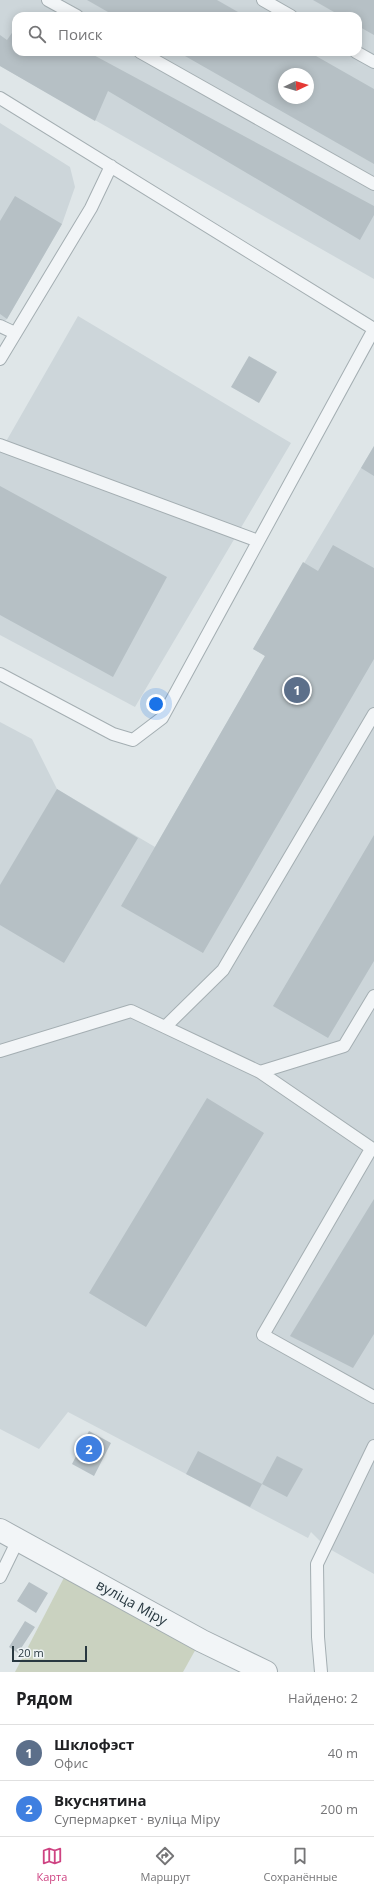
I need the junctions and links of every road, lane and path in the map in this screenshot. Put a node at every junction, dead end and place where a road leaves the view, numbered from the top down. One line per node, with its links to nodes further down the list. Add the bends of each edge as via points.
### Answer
1 (48, 0): 3 (lane)
2 (263, 0): 4 (lane)
3 (70, 12)
4 (284, 12)
5 (362, 55): 7 (lane)
6 (147, 56): 10 (lane)
7 (374, 62)
8 (0, 98): 9 (lane)
9 (112, 166): 12 (lane); 13 (lane, via 91,208)
10 (374, 184)
11 (0, 326): 13 (lane)
12 (374, 329): 16 (lane)
13 (15, 333): 14 (lane)
14 (0, 359)
15 (0, 445): 16 (lane)
16 (258, 541): 17 (lane, via 162,718 133,740 113,734)
17 (0, 674)
18 (374, 714): 20 (lane, via 223,970)
19 (374, 996): 22 (lane, via 344,1046)
20 (165, 1027): 21 (lane, via 130,1011); 22 (lane)
21 (0, 1051)
22 (260, 1072): 23 (lane)
23 (373, 1149): 24 (lane, via 263,1335)
24 (374, 1397)
25 (374, 1446): 29 (lane, via 318,1564 318,1637)
26 (9, 1535): 27 (lane); 28 (street, вуліца Міру, via 202,1641)
27 (0, 1578)
28 (266, 1672)
29 (321, 1672)

